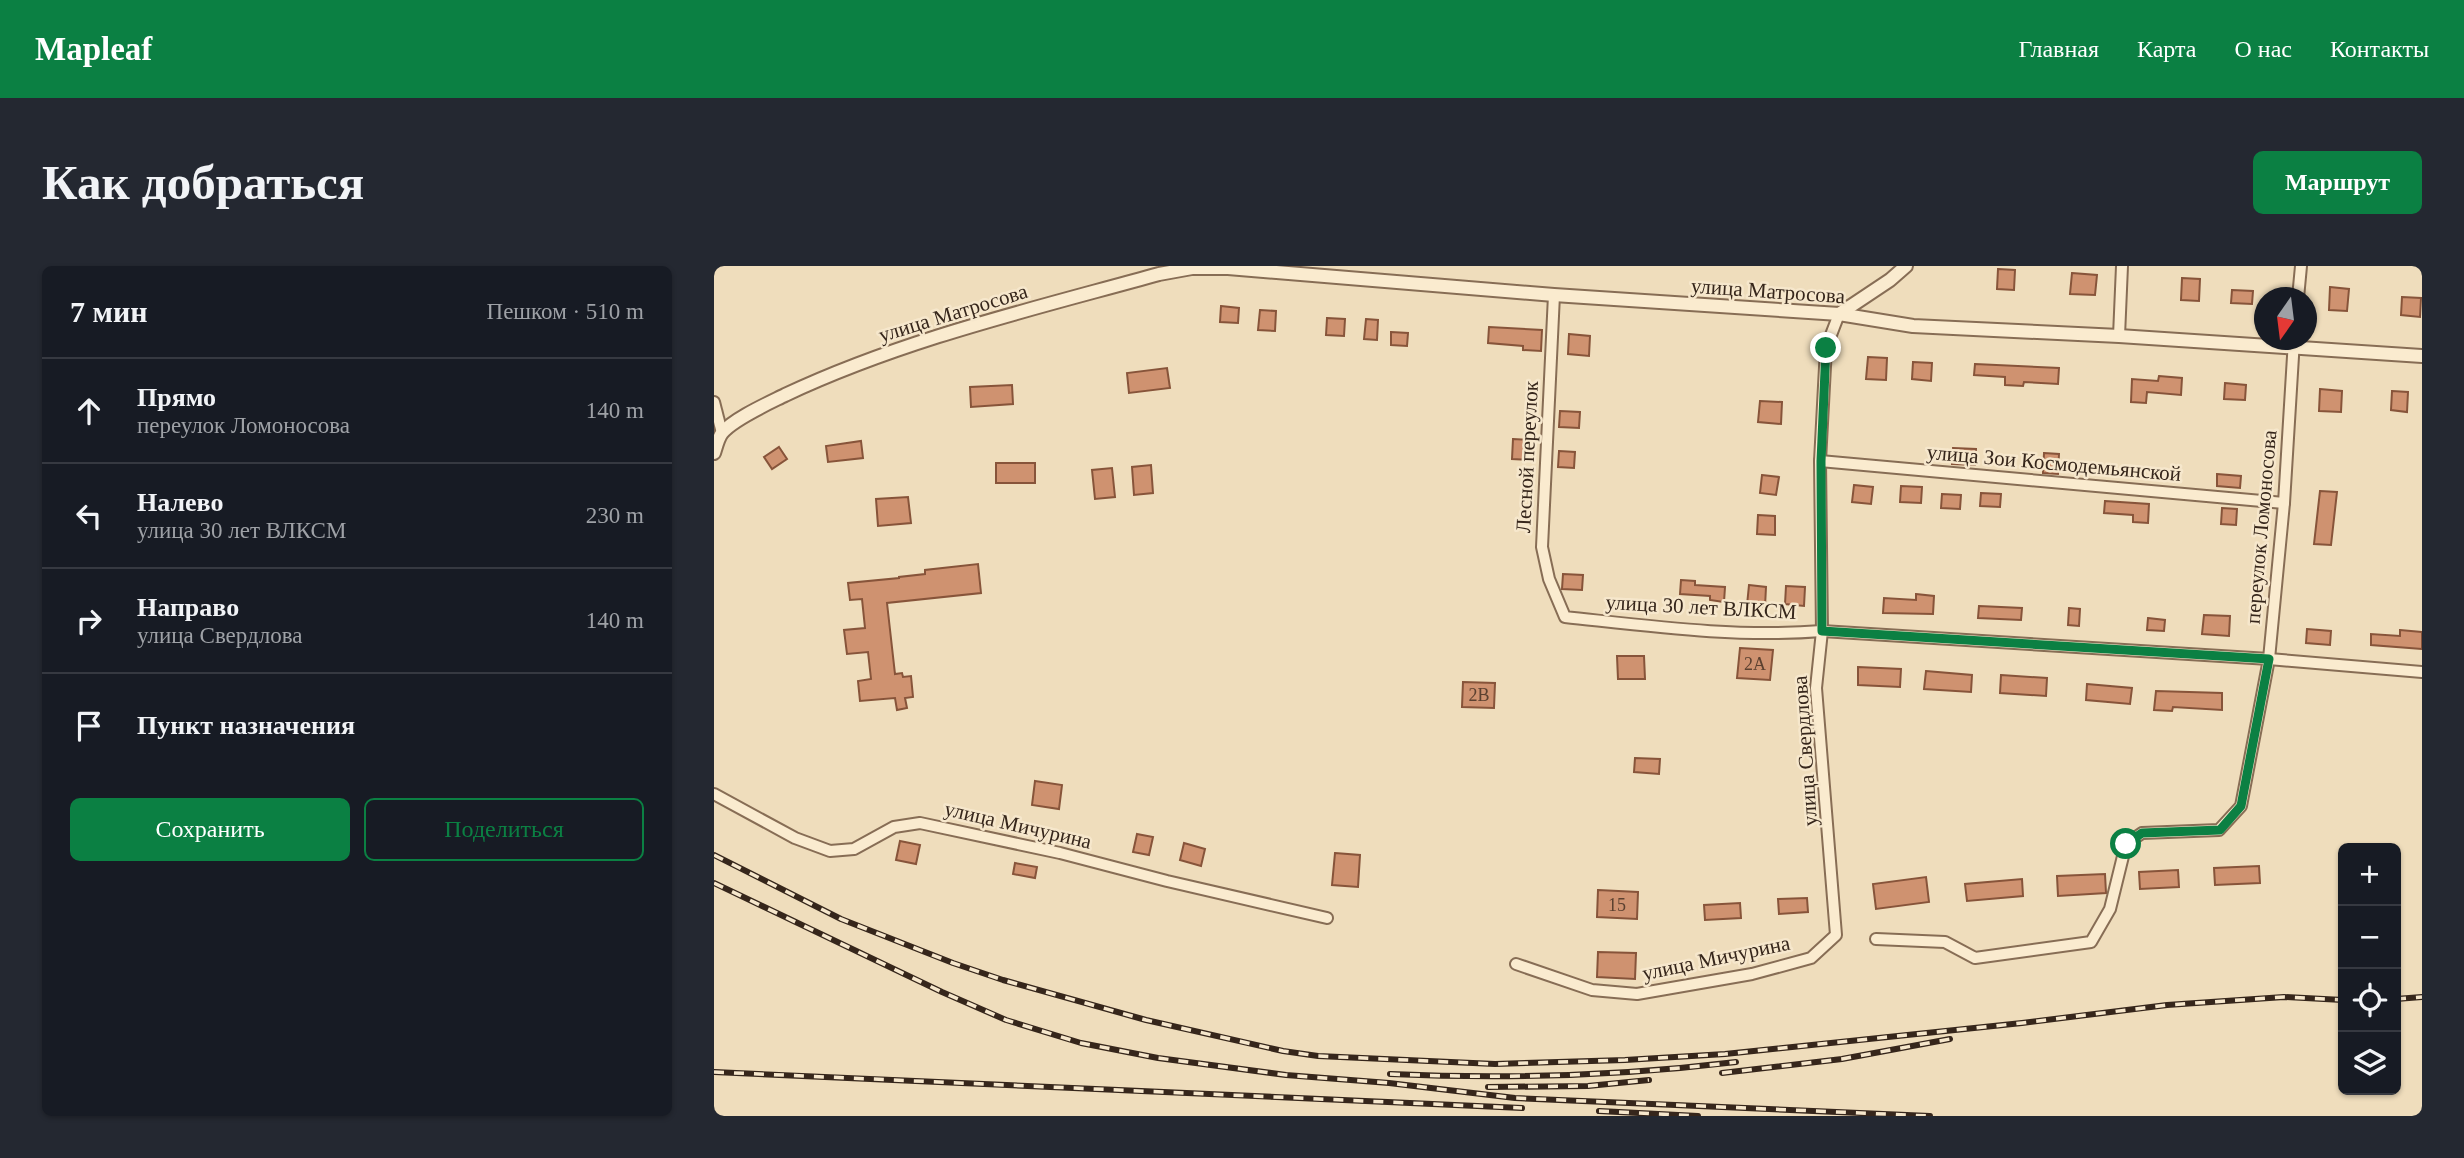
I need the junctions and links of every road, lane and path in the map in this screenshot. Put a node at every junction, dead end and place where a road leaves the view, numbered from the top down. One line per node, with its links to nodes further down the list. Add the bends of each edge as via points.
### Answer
1 (1906, 266): 6 (street)
2 (2122, 266): 7 (street)
3 (2301, 266): 4 (street)
4 (2299, 287)
5 (1554, 295): 6 (street, улица Матросова); 13 (street, улица Матросова, via 1192,268 930,338 869,359 753,411); 17 (street, Лесной переулок, via 1542,547)
6 (1839, 314): 7 (street, улица Матросова, via 1913,326); 15 (street, улица Свердлова, via 1826,348)
7 (2119, 336): 8 (street, улица Матросова)
8 (2254, 341)
9 (2317, 345): 11 (street, улица Матросова)
10 (2293, 350): 16 (street, переулок Ломоносова)
11 (2422, 355)
12 (714, 402): 13 (street)
13 (722, 433): 14 (street)
14 (714, 453)
15 (1821, 461): 16 (street, улица Зои Космодемьянской); 18 (street, улица Свердлова)
16 (2284, 503): 19 (street, переулок Ломоносова)
17 (1565, 617): 18 (street, улица 30 лет ВЛКСМ, via 1780,634)
18 (1822, 631): 19 (street, улица 30 лет ВЛКСМ); 23 (street, улица Свердлова, via 1816,688)
19 (2269, 659): 20 (street, улица 30 лет ВЛКСМ); 24 (street, переулок Ломоносова, via 2241,806 2220,830 2142,833 2126,844 2110,909 2091,942 1975,958 1945,942)
20 (2422, 673)
21 (714, 794): 22 (street, улица Мичурина, via 794,838 830,851 854,849 894,827 920,823)
22 (1327, 918)
23 (1836, 935): 25 (street, улица Мичурина, via 1811,958 1752,974 1637,994 1592,990)
24 (1876, 939)
25 (1516, 964)

